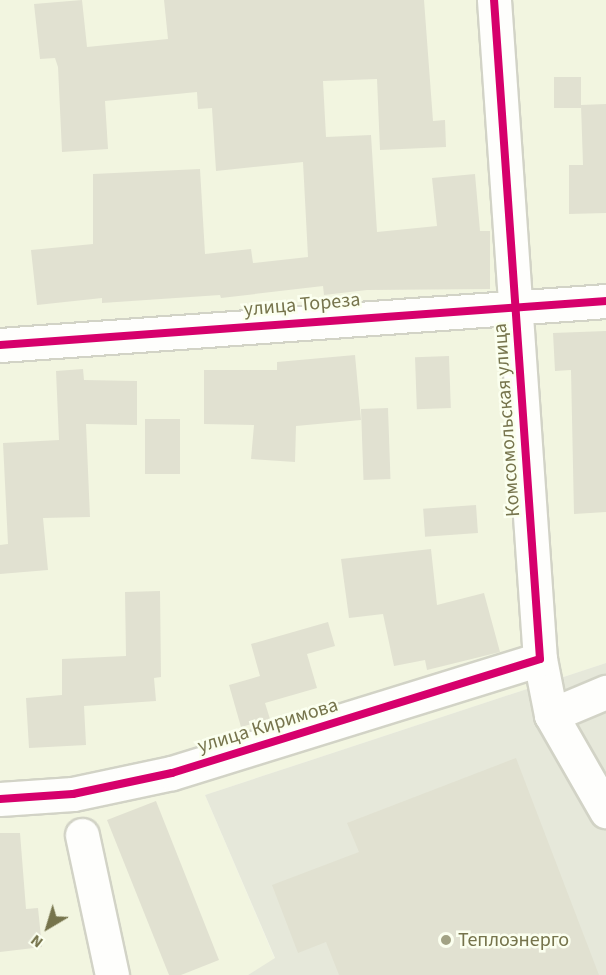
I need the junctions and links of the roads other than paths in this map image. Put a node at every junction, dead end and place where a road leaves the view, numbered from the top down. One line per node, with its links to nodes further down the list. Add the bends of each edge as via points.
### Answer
1 (494, 0): 3 (street, Комсомольская улица)
2 (606, 301): 3 (street, улица Тореза)
3 (516, 304): 4 (street, улица Тореза); 5 (street, Комсомольская улица)
4 (0, 345)
5 (540, 659): 7 (street, Комсомольская улица); 8 (street, улица Киримова, via 172,773 74,794)
6 (606, 692): 7 (street)
7 (551, 715): 9 (street, Комсомольская улица)
8 (0, 799)
9 (606, 811)
10 (82, 835): 11 (street)
11 (112, 975)

